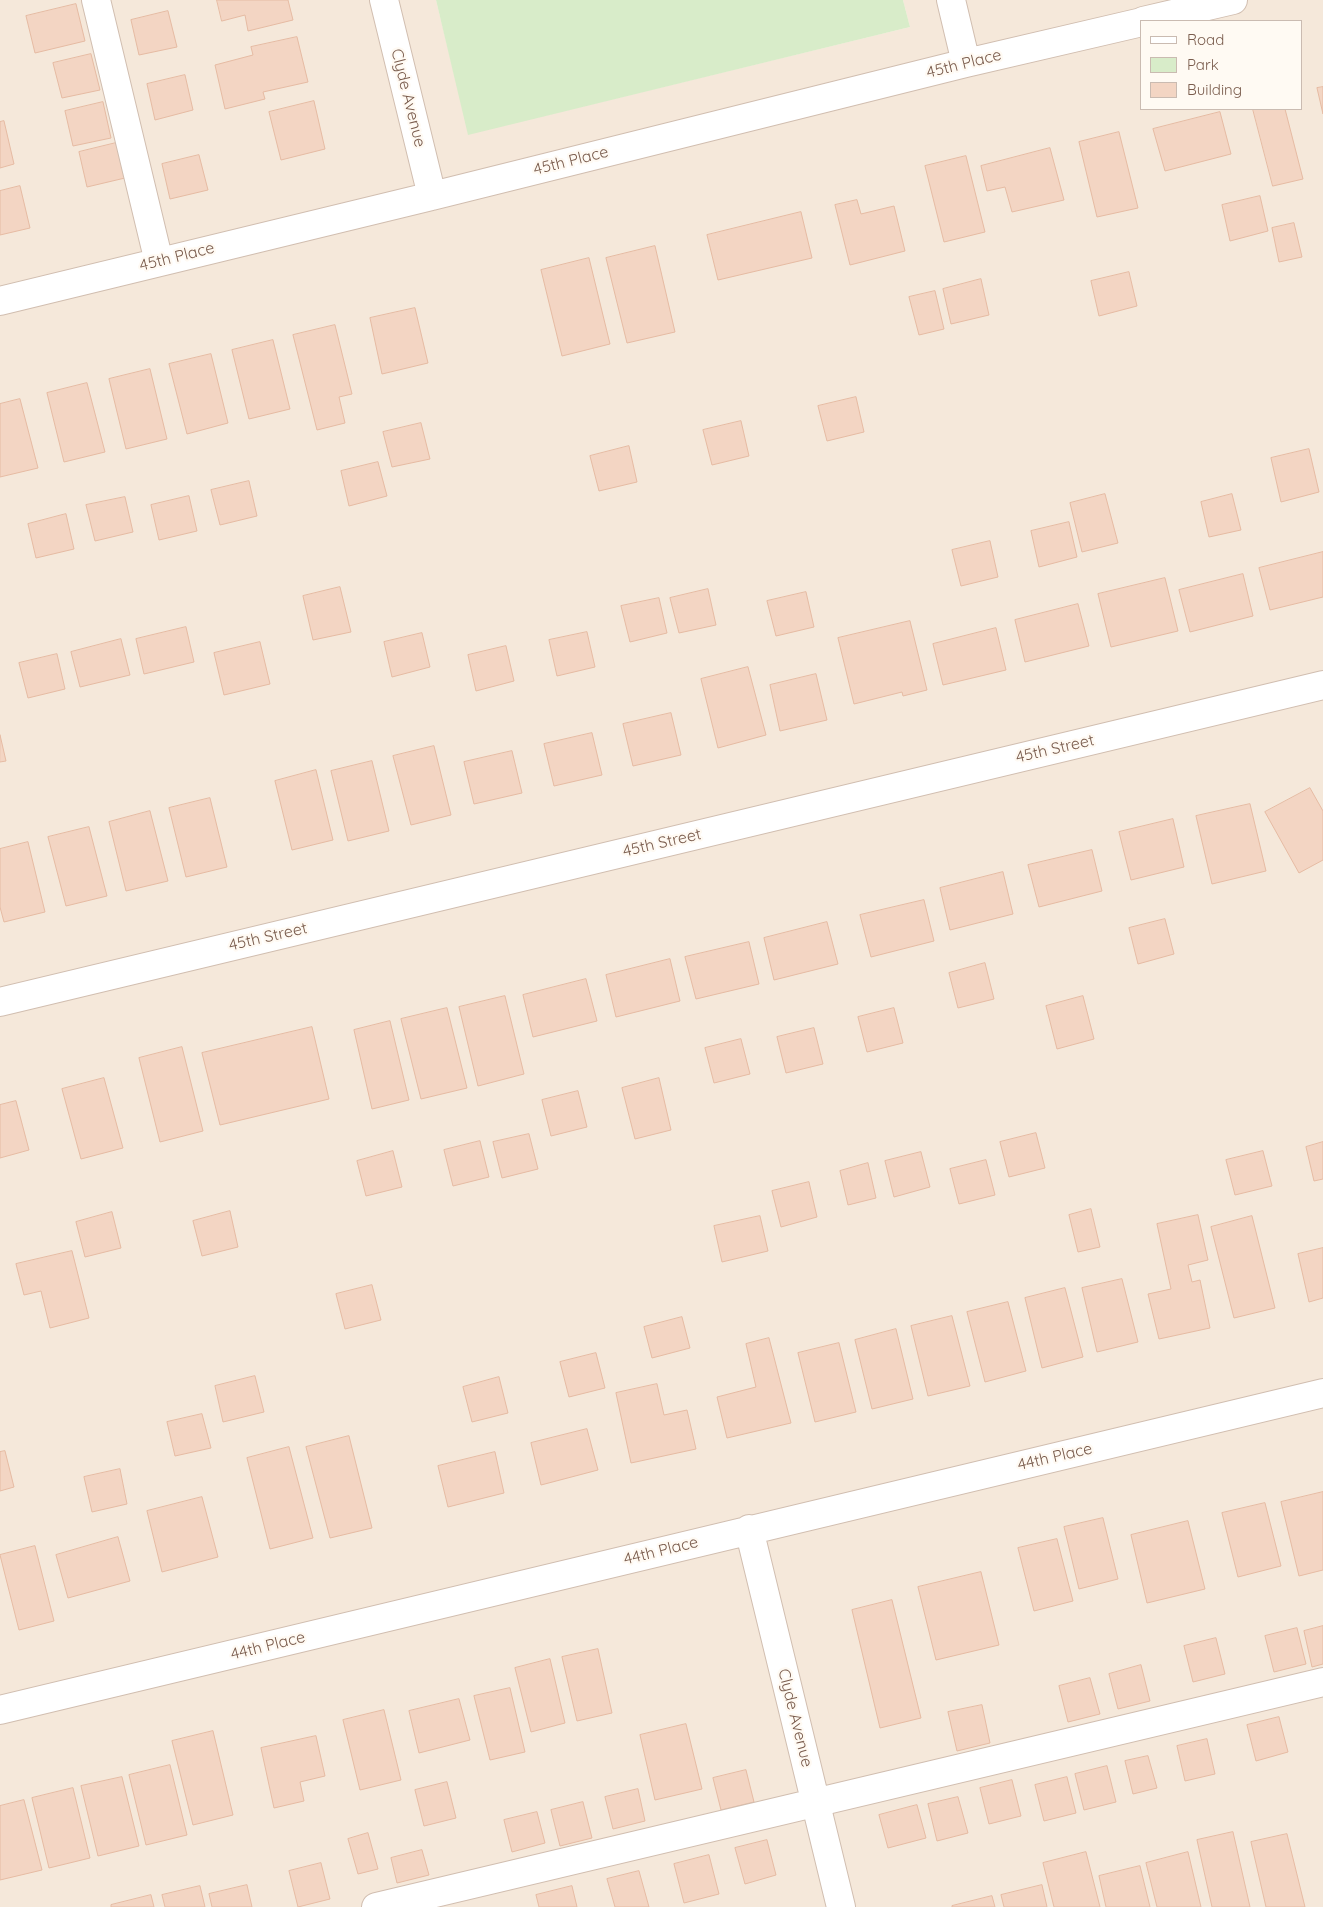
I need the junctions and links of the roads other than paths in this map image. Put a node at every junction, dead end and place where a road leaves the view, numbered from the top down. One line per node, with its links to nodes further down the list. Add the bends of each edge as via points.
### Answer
1 (96, 0): 9 (street)
2 (384, 0): 8 (street, Clyde Avenue)
3 (951, 0): 7 (street)
4 (1234, 0): 5 (street, 45th Place)
5 (1146, 20)
6 (1140, 21): 7 (street, 45th Place)
7 (966, 63): 8 (street, 45th Place)
8 (432, 196): 9 (street, 45th Place)
9 (159, 262): 10 (street, 45th Place)
10 (0, 301)
11 (1323, 685): 12 (street, 45th Street)
12 (0, 1002)
13 (1323, 1393): 14 (street, 44th Place)
14 (749, 1530): 16 (street, 44th Place); 17 (street, Clyde Avenue)
15 (1323, 1682): 17 (street)
16 (0, 1710)
17 (816, 1803): 18 (street); 19 (street, Clyde Avenue)
18 (376, 1907)
19 (841, 1907)

